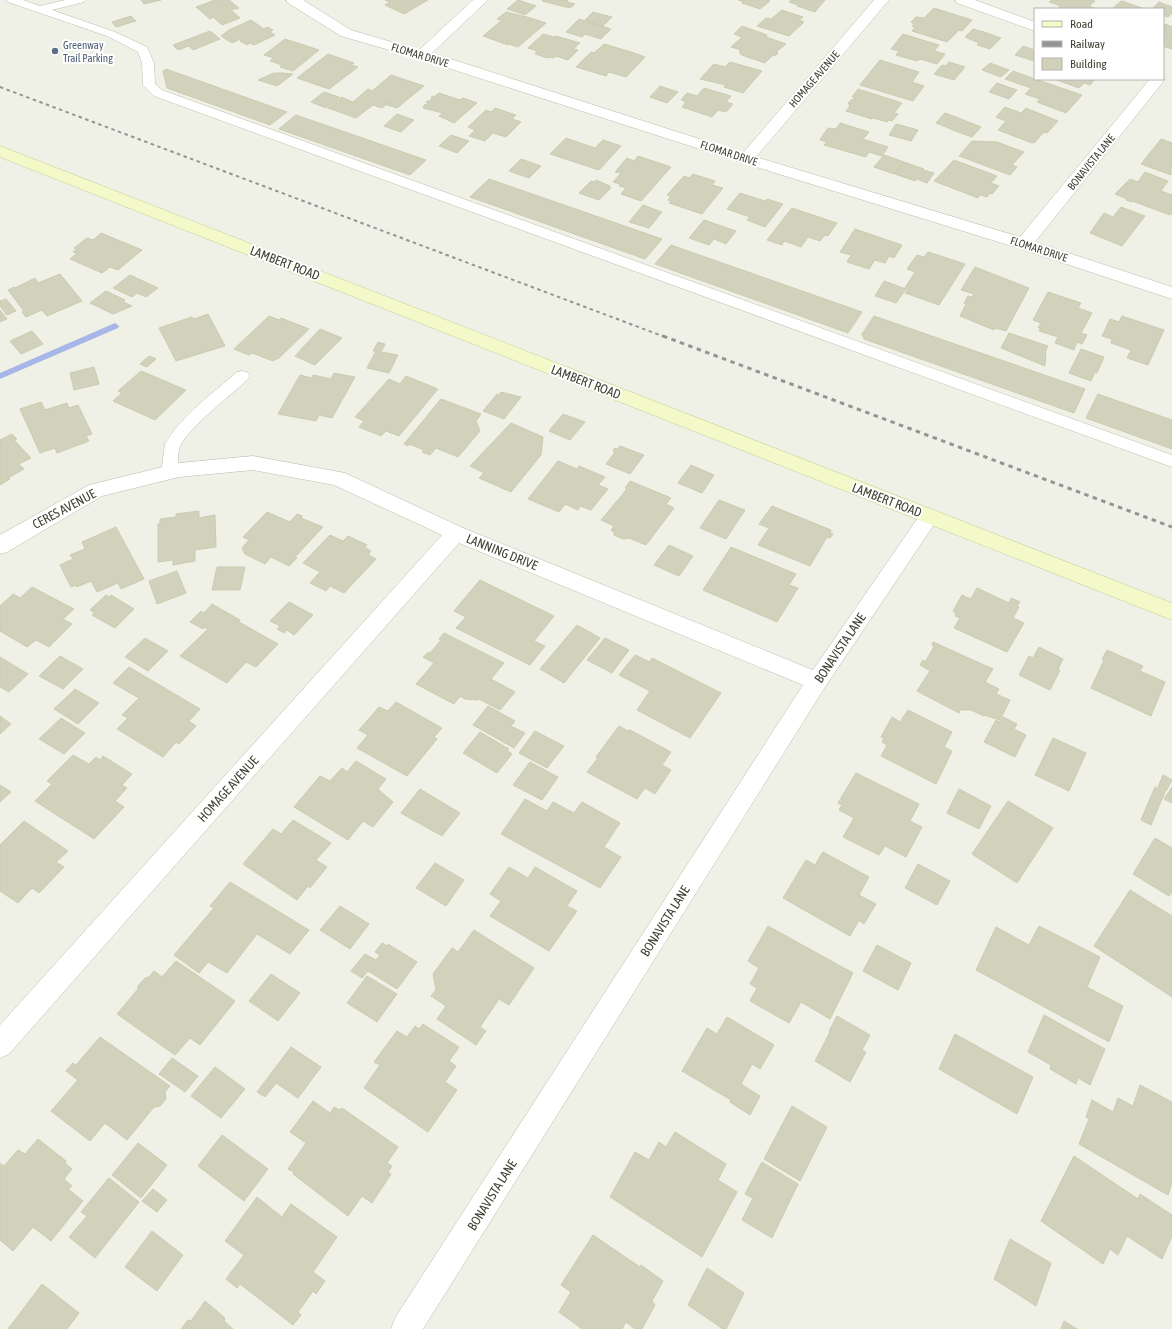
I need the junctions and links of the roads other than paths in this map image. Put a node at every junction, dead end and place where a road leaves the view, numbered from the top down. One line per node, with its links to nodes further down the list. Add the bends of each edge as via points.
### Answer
1 (12, 0): 7 (lane)
2 (80, 0): 7 (lane)
3 (293, 0): 9 (street, FLOMAR DRIVE, via 346,33)
4 (481, 0): 9 (street)
5 (882, 0): 12 (street, HOMAGE AVENUE)
6 (962, 0): 8 (street)
7 (40, 9): 16 (lane, via 111,34 143,50 148,63 149,85 158,94)
8 (1034, 27)
9 (422, 55): 12 (street, FLOMAR DRIVE)
10 (1157, 80): 13 (street, BONAVISTA LANE)
11 (0, 151): 18 (main road, LAMBERT ROAD)
12 (746, 159): 13 (street, FLOMAR DRIVE)
13 (1024, 244): 14 (street, FLOMAR DRIVE)
14 (1172, 293)
15 (242, 376): 17 (lane, via 187,426 173,444)
16 (1172, 461)
17 (174, 471): 19 (street, LANNING DRIVE, via 253,463 338,478); 20 (street, CERES AVENUE, via 96,490)
18 (929, 517): 21 (main road, LAMBERT ROAD); 22 (street, BONAVISTA LANE)
19 (456, 533): 22 (street, LANNING DRIVE); 23 (street, HOMAGE AVENUE)
20 (0, 546)
21 (1172, 612)
22 (817, 681): 24 (street, BONAVISTA LANE)
23 (0, 1045)
24 (406, 1329)

